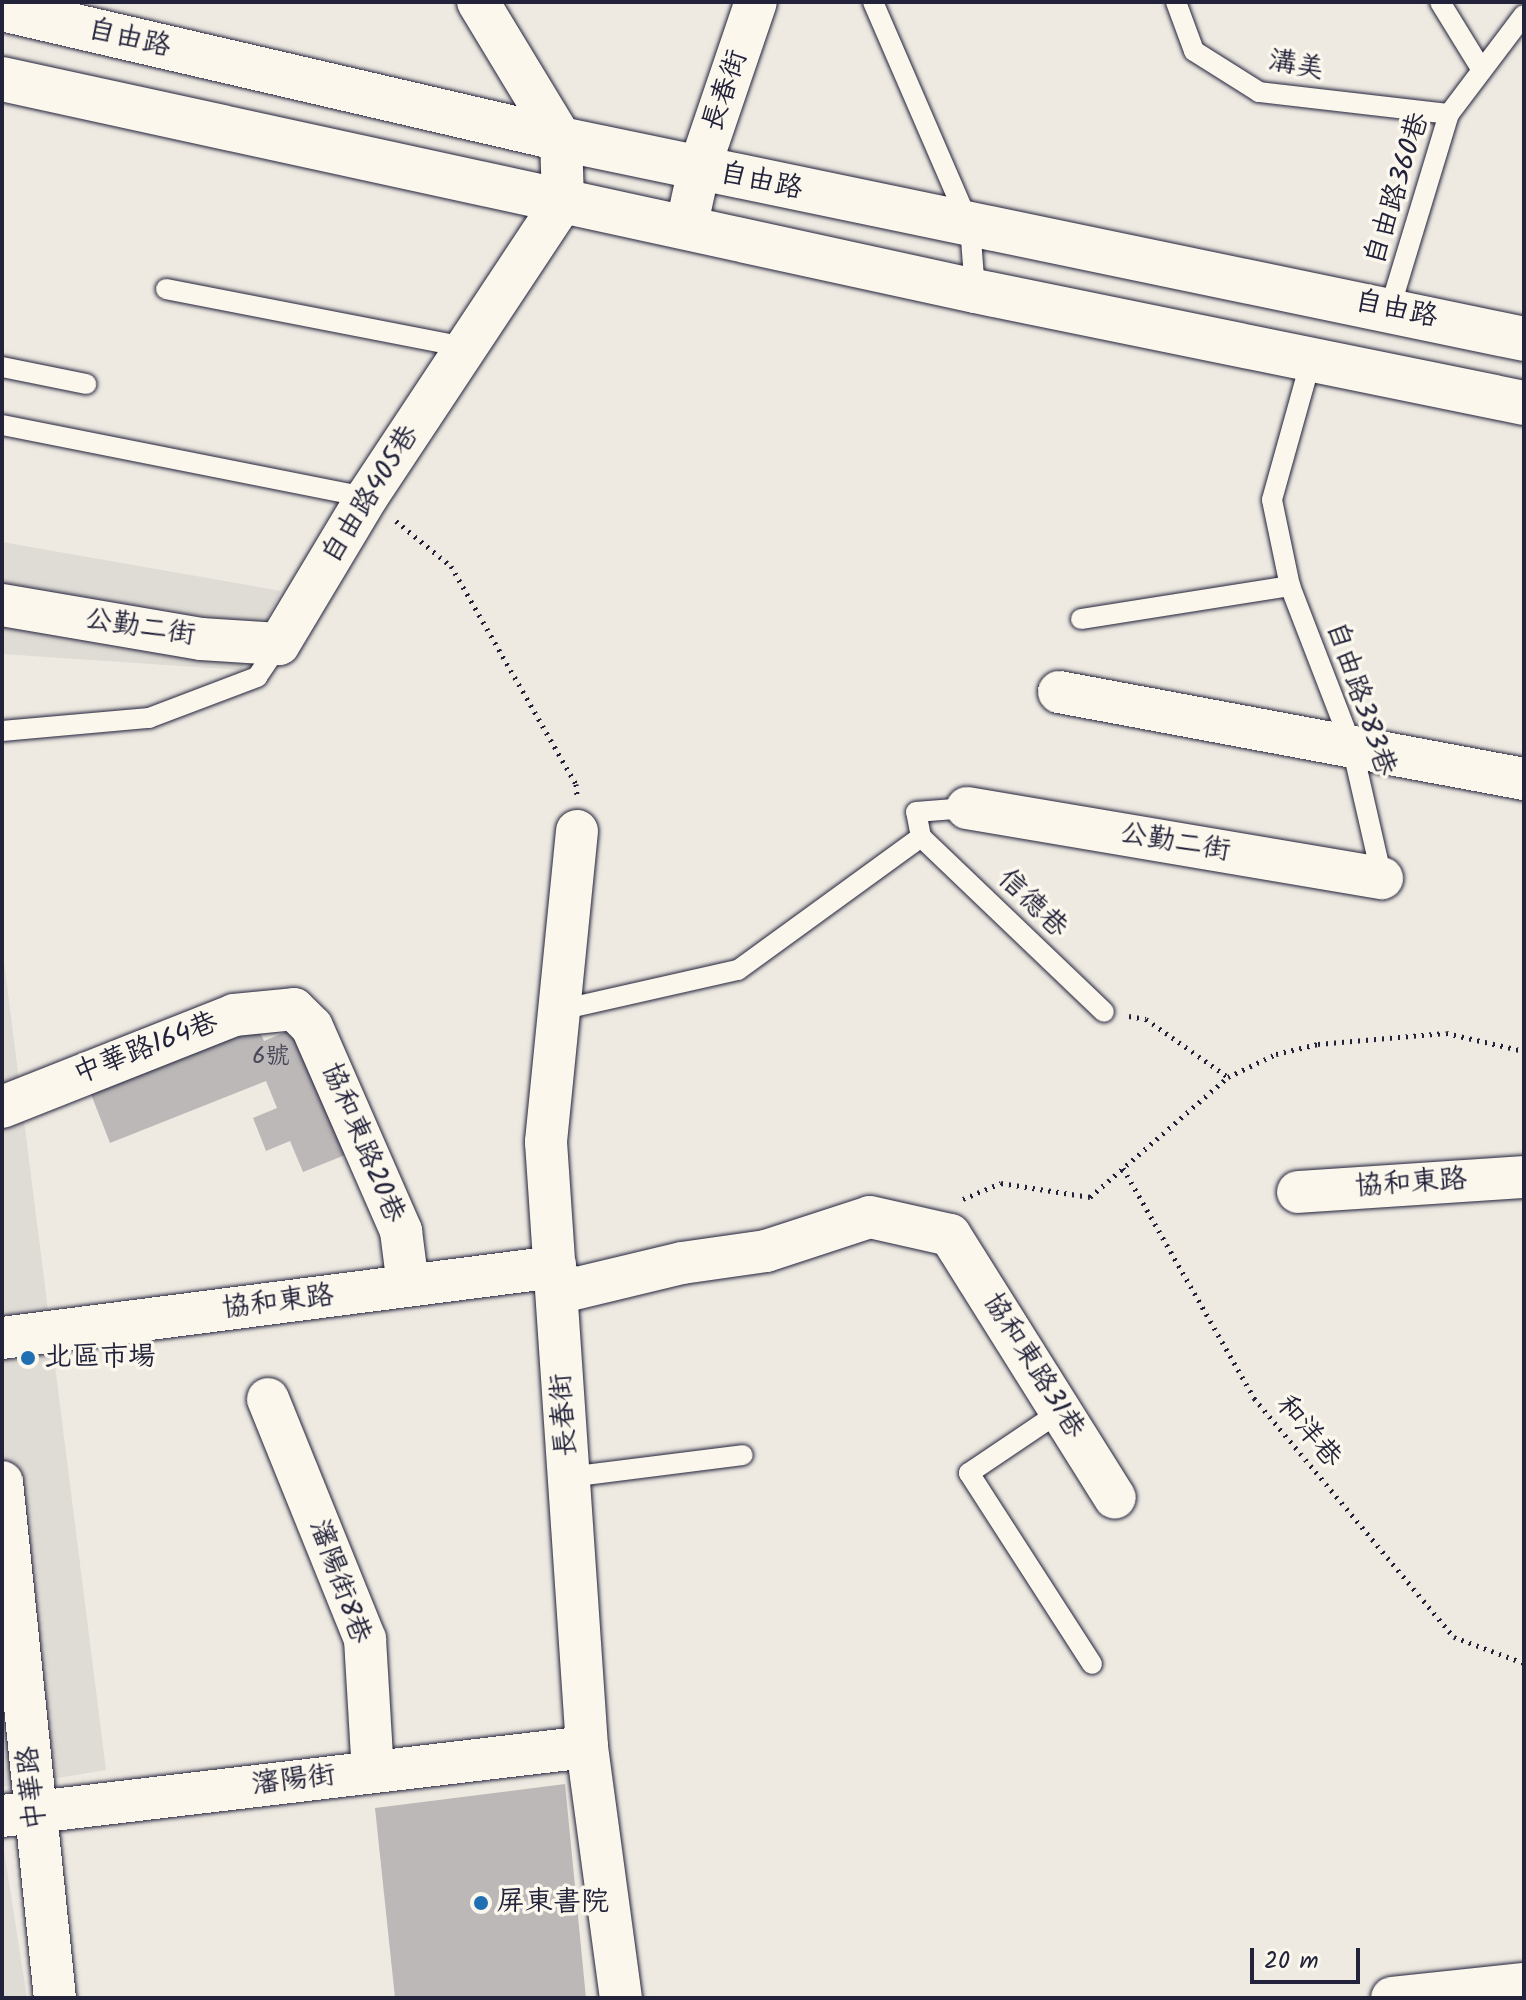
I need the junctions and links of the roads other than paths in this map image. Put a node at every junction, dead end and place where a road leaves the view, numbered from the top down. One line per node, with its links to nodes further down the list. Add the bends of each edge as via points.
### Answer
1 (478, 2): 11 (street)
2 (756, 2): 12 (street, 長春街)
3 (873, 2): 14 (lane)
4 (1176, 2): 10 (lane, 溝美, via 1194,51 1259,92)
5 (1440, 2): 8 (lane)
6 (2, 9): 11 (street, 自由路)
7 (1524, 15): 8 (lane, 自由路360巷)
8 (1480, 67): 10 (lane, 自由路360巷)
9 (2, 79): 13 (street)
10 (1449, 114): 18 (lane, 自由路360巷)
11 (561, 139): 12 (street, 自由路); 13 (street)
12 (699, 169): 14 (street, 自由路); 15 (street, 長春街)
13 (563, 201): 15 (street); 20 (street, 自由路405巷)
14 (970, 226): 17 (lane); 18 (street, 自由路)
15 (686, 228): 17 (street)
16 (166, 289): 20 (lane)
17 (975, 291): 21 (street)
18 (1390, 308): 19 (street, 自由路)
19 (1524, 339)
20 (465, 347): 26 (street, 自由路405巷)
21 (1311, 360): 24 (street); 27 (lane, 自由路383巷, via 1272,500)
22 (2, 367): 23 (lane)
23 (86, 384)
24 (1524, 403)
25 (2, 425): 26 (lane)
26 (367, 497): 30 (street, 自由路405巷)
27 (1290, 586): 29 (lane); 33 (lane, 自由路383巷)
28 (2, 605): 30 (street, 公勤二街, via 201,639)
29 (1081, 619)
30 (279, 644): 32 (lane, via 257,677 149,718)
31 (1059, 692): 33 (street)
32 (2, 731)
33 (1352, 747): 34 (street); 38 (lane, 自由路383巷)
34 (1524, 779)
35 (967, 808): 37 (lane, via 916,812); 38 (street, 公勤二街)
36 (577, 831): 40 (street, 長春街)
37 (921, 837): 40 (lane, via 738,970); 41 (lane, 信德巷)
38 (1382, 878)
39 (294, 1009): 42 (street, 中華路164巷, via 234,1015); 47 (street, 協和東路20巷, via 312,1027 401,1231)
40 (560, 1010): 46 (street, 長春街, via 546,1142)
41 (1104, 1012)
42 (2, 1107)
43 (1524, 1177): 44 (street, 協和東路)
44 (1298, 1192)
45 (950, 1235): 46 (street, 協和東路, via 870,1217 766,1251); 50 (street, 協和東路31巷)
46 (556, 1280): 47 (street, 協和東路); 52 (street, 長春街)
47 (408, 1286): 48 (street, 協和東路)
48 (2, 1338)
49 (268, 1399): 57 (street, 瀋陽街8巷, via 365,1639)
50 (1061, 1411): 54 (street, 協和東路31巷); 55 (lane, via 969,1473)
51 (743, 1455): 52 (lane)
52 (569, 1477): 56 (street, 長春街)
53 (2, 1482): 58 (street, 中華路)
54 (1115, 1498)
55 (1092, 1664)
56 (587, 1747): 57 (street, 瀋陽街); 61 (street, 長春街)
57 (373, 1772): 58 (street, 瀋陽街)
58 (19, 1814): 60 (street, 中華路)
59 (1524, 1984): 62 (street)
60 (55, 1998)
61 (621, 1998)
62 (1392, 1998)

